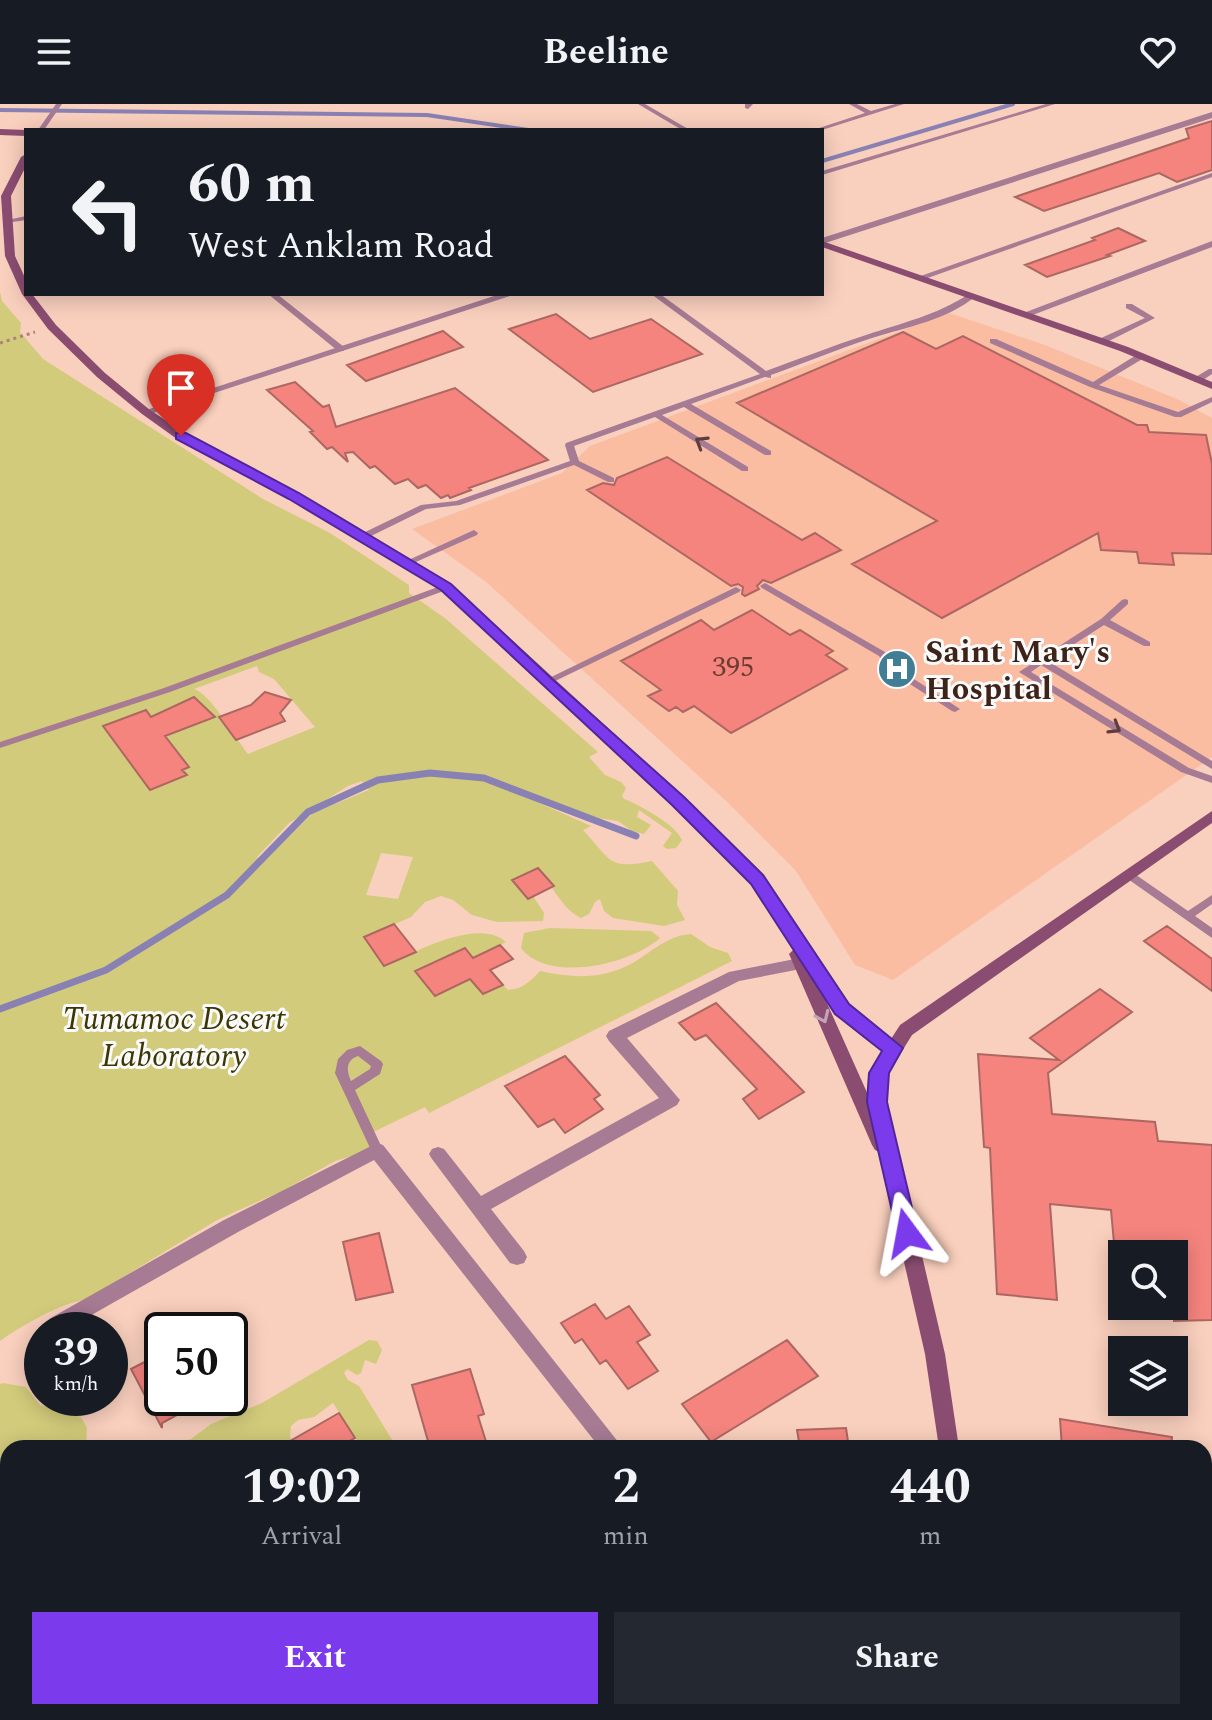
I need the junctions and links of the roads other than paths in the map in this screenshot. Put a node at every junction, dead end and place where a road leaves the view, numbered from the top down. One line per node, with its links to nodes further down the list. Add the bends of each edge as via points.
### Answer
1 (59, 104): 8 (lane)
2 (641, 104): 9 (lane)
3 (852, 104): 6 (lane)
4 (901, 104): 6 (lane)
5 (1052, 104): 14 (lane)
6 (870, 113): 10 (lane)
7 (1212, 115): 19 (street)
8 (42, 128)
9 (683, 128)
10 (822, 128)
11 (0, 132): 12 (street)
12 (24, 133)
13 (24, 160): 16 (street)
14 (824, 172)
15 (1212, 175): 22 (lane)
16 (4, 191): 18 (street)
17 (24, 218): 18 (lane)
18 (6, 221): 23 (street, via 10,256)
19 (824, 241)
20 (824, 243): 22 (street)
21 (1212, 244): 30 (street)
22 (919, 278): 28 (street)
23 (24, 286)
24 (29, 296): 42 (street, via 52,327)
25 (275, 296): 33 (lane)
26 (505, 296): 33 (street)
27 (658, 296): 36 (lane)
28 (972, 296): 30 (street); 36 (lane, via 942,316 882,331)
29 (1129, 306): 32 (lane, via 1151,318)
30 (1026, 314): 32 (street)
31 (993, 341): 38 (lane)
32 (1102, 341): 34 (street)
33 (341, 349): 42 (street)
34 (1141, 356): 37 (street); 38 (lane)
35 (1212, 371): 37 (lane)
36 (768, 376): 41 (lane)
37 (1197, 380): 39 (street)
38 (1093, 385): 40 (lane, via 1178,415)
39 (1212, 386)
40 (1212, 399)
41 (685, 404): 43 (lane); 44 (lane)
42 (146, 412): 49 (street)
43 (656, 414): 45 (lane, via 569,445); 46 (lane, one-way to 43)
44 (768, 453)
45 (575, 462): 47 (lane); 49 (lane, via 457,503 424,507)
46 (745, 469)
47 (611, 480)
48 (474, 533): 50 (lane)
49 (362, 537): 50 (street)
50 (406, 563): 52 (street)
51 (765, 586): 59 (lane, via 882,654 891,668)
52 (446, 587): 58 (street); 60 (lane)
53 (736, 590): 58 (lane)
54 (1125, 602): 55 (lane)
55 (1104, 621): 56 (lane); 57 (lane)
56 (1147, 644)
57 (1041, 661): 61 (lane); 62 (lane, one-way to 62, via 1024,672 1185,770)
58 (546, 682): 68 (street, via 757,879)
59 (955, 709)
60 (0, 745)
61 (1212, 766)
62 (1212, 780)
63 (1208, 824): 64 (street)
64 (1129, 874): 66 (lane); 69 (street, via 906,1030)
65 (1212, 899): 66 (lane)
66 (1188, 916): 67 (lane)
67 (1212, 934)
68 (805, 962): 69 (street, via 842,1009); 73 (street, one-way to 73, via 849,1078); 74 (street, via 735,976 615,1036 671,1100)
69 (893, 1048): 73 (street, via 879,1073 877,1102)
70 (349, 1088): 71 (lane)
71 (377, 1150): 76 (street); 77 (street)
72 (438, 1154): 74 (street)
73 (894, 1173): 78 (street, via 935,1354)
74 (479, 1206): 75 (street)
75 (517, 1257)
76 (79, 1312)
77 (606, 1440)
78 (948, 1440)

